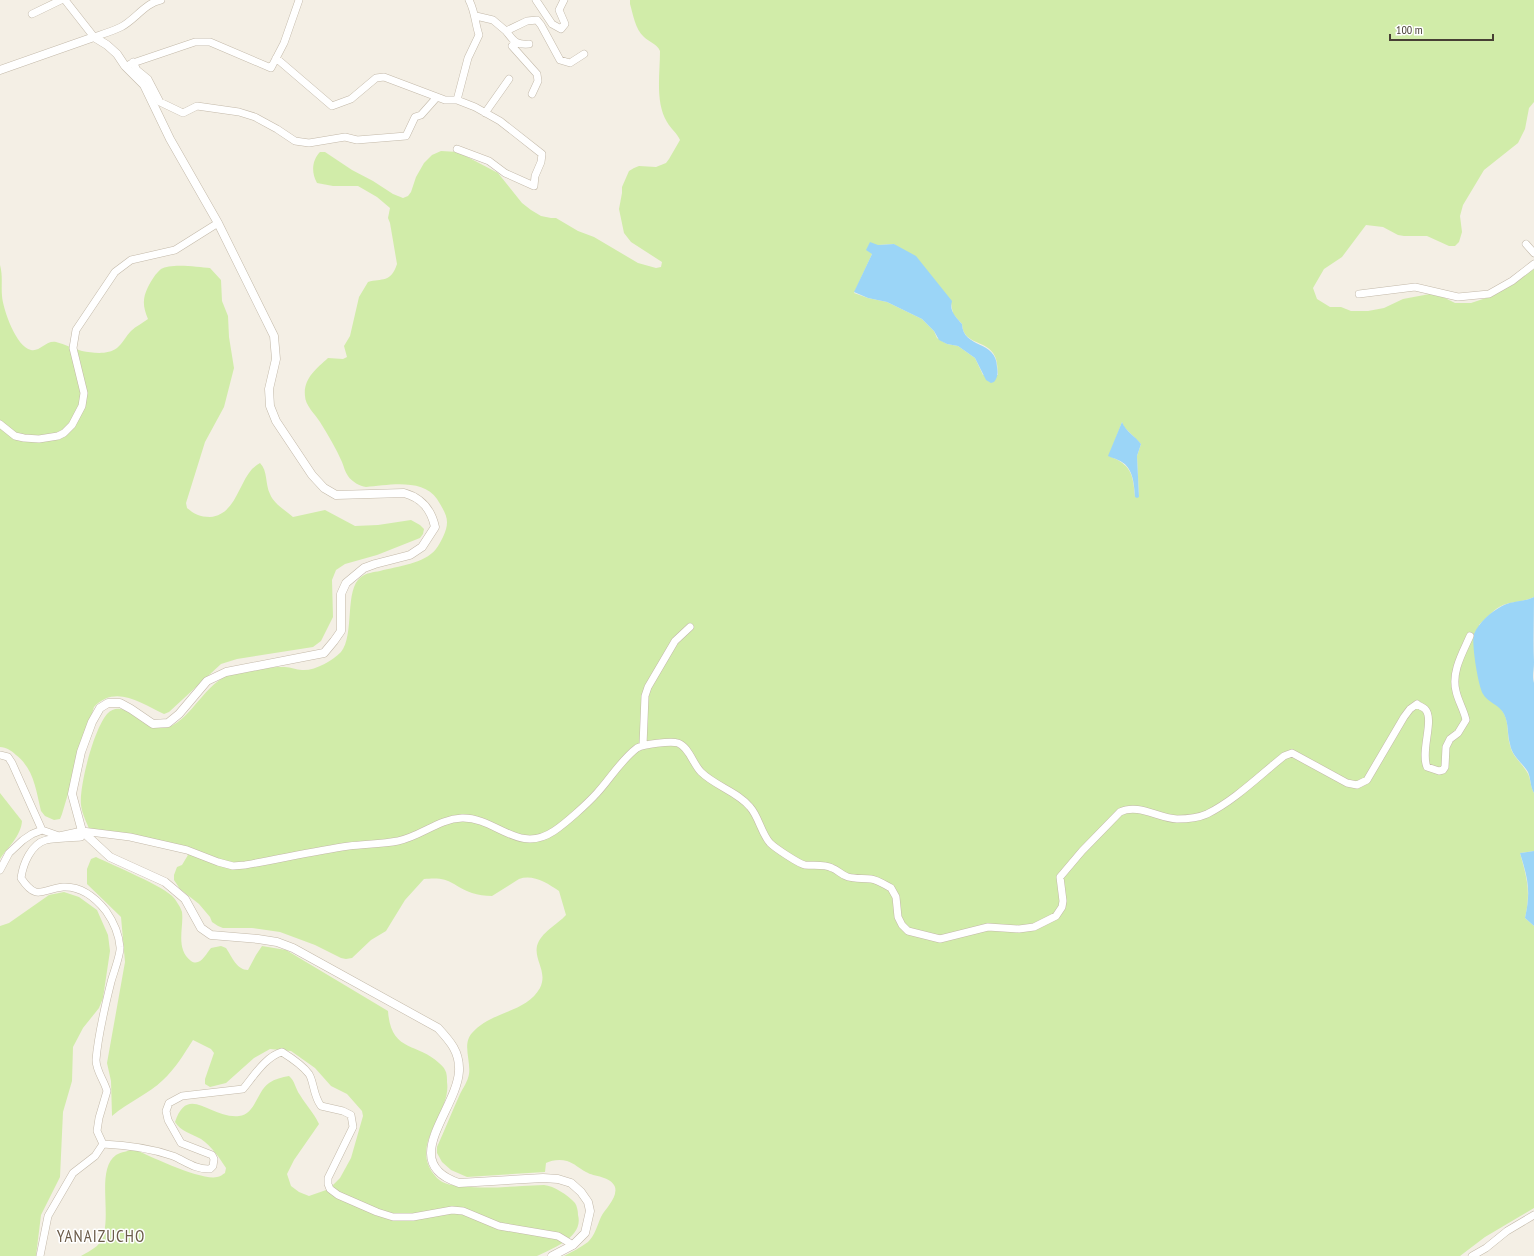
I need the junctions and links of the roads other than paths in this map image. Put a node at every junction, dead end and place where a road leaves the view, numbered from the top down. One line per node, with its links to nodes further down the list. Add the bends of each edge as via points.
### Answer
1 (60, 0): 8 (street)
2 (65, 0): 13 (street)
3 (161, 0): 13 (street, via 155,1 121,27)
4 (299, 0): 17 (street)
5 (468, 0): 9 (street)
6 (536, 0): 10 (street)
7 (564, 0): 10 (street, via 559,10 565,24 561,29)
8 (32, 14)
9 (476, 16): 12 (street, via 493,20); 23 (street, via 479,34 468,58)
10 (546, 17): 11 (street)
11 (537, 20): 12 (street, via 527,21); 16 (street, via 560,60 570,63)
12 (506, 30): 14 (street)
13 (94, 37): 18 (street); 19 (street)
14 (515, 42): 15 (street, via 521,45); 21 (street, via 512,46 537,74 538,81)
15 (529, 44)
16 (584, 54)
17 (276, 58): 18 (street, via 270,68 210,42 195,42); 22 (street, via 332,106 351,99 376,78 384,76)
18 (129, 64): 22 (street, via 148,78 160,102 184,113 197,106 239,112 255,117 295,141 309,143 345,137 357,140 406,136 415,117 421,115); 26 (street, via 144,85 170,139)
19 (0, 70)
20 (509, 79): 24 (street)
21 (532, 94)
22 (437, 97): 23 (street)
23 (457, 100): 24 (street)
24 (485, 113): 25 (street, via 500,120 542,154 534,186 505,173 489,161)
25 (457, 150)
26 (218, 222): 31 (street, via 175,250 131,260 115,272 76,330 72,348 84,393 82,406 72,425 64,433 39,439 24,438 15,436); 37 (street, via 274,336 276,359 269,389 270,406 276,421 312,475 324,488 336,495 404,493 415,496 428,507 435,527 422,547 410,555 364,568 346,583 341,594 341,631 324,653 226,672 207,681 168,723 153,724 120,703 108,703 100,708 81,752 72,794)
27 (1526, 244): 28 (street)
28 (1534, 253)
29 (1534, 264): 30 (street, via 1512,282 1489,294 1458,297 1415,288)
30 (1359, 294)
31 (0, 424)
32 (690, 627): 34 (street, via 675,641 648,687 645,696)
33 (1470, 636): 34 (street, via 1456,671 1455,689 1466,720 1446,747 1443,770 1427,767 1424,752 1428,714 1417,704 1404,717 1367,780 1357,785 1347,783 1292,753 1284,756 1228,801 1206,814 1190,819 1175,819 1136,808 1127,809 1120,812 1060,877 1063,901 1056,916 1034,926 1019,929 988,927 940,939 908,931 898,916 896,897 891,888 871,879 849,877 832,868 803,864 769,843 750,806 700,771 685,747 677,743)
34 (643, 745): 37 (street, via 637,748 596,794 561,826 546,836 534,839 520,839 487,824 466,818 453,818 419,835 398,840 233,866 163,844)
35 (0, 755): 36 (street, via 8,757 12,763)
36 (42, 830): 37 (street, via 59,836); 38 (street, via 23,840 8,853)
37 (82, 831): 39 (street, via 80,837 44,840 32,850 23,864 21,878 34,892 62,887 79,888 94,897 114,924 121,948 105,1004 96,1061 107,1091 97,1132); 41 (street, via 110,857 165,882 185,899 201,928 211,935 277,942 293,948 438,1028 451,1042 459,1070 457,1086 430,1151 432,1165 447,1179 459,1183 543,1178 571,1183 588,1202 590,1211 585,1233)
38 (0, 870)
39 (103, 1144): 41 (street, via 150,1150 173,1156 201,1170 210,1169 214,1159 212,1155 181,1143 166,1111 170,1103 182,1096 243,1089 257,1071 276,1053 282,1052 309,1074 316,1099 321,1106 351,1115 353,1127 328,1178 330,1189 338,1195 393,1217 463,1211 499,1226 558,1236); 42 (street, via 95,1156 73,1173 48,1216)
40 (1534, 1215): 44 (street)
41 (573, 1246): 43 (street)
42 (40, 1256)
43 (552, 1256)
44 (1472, 1256)

